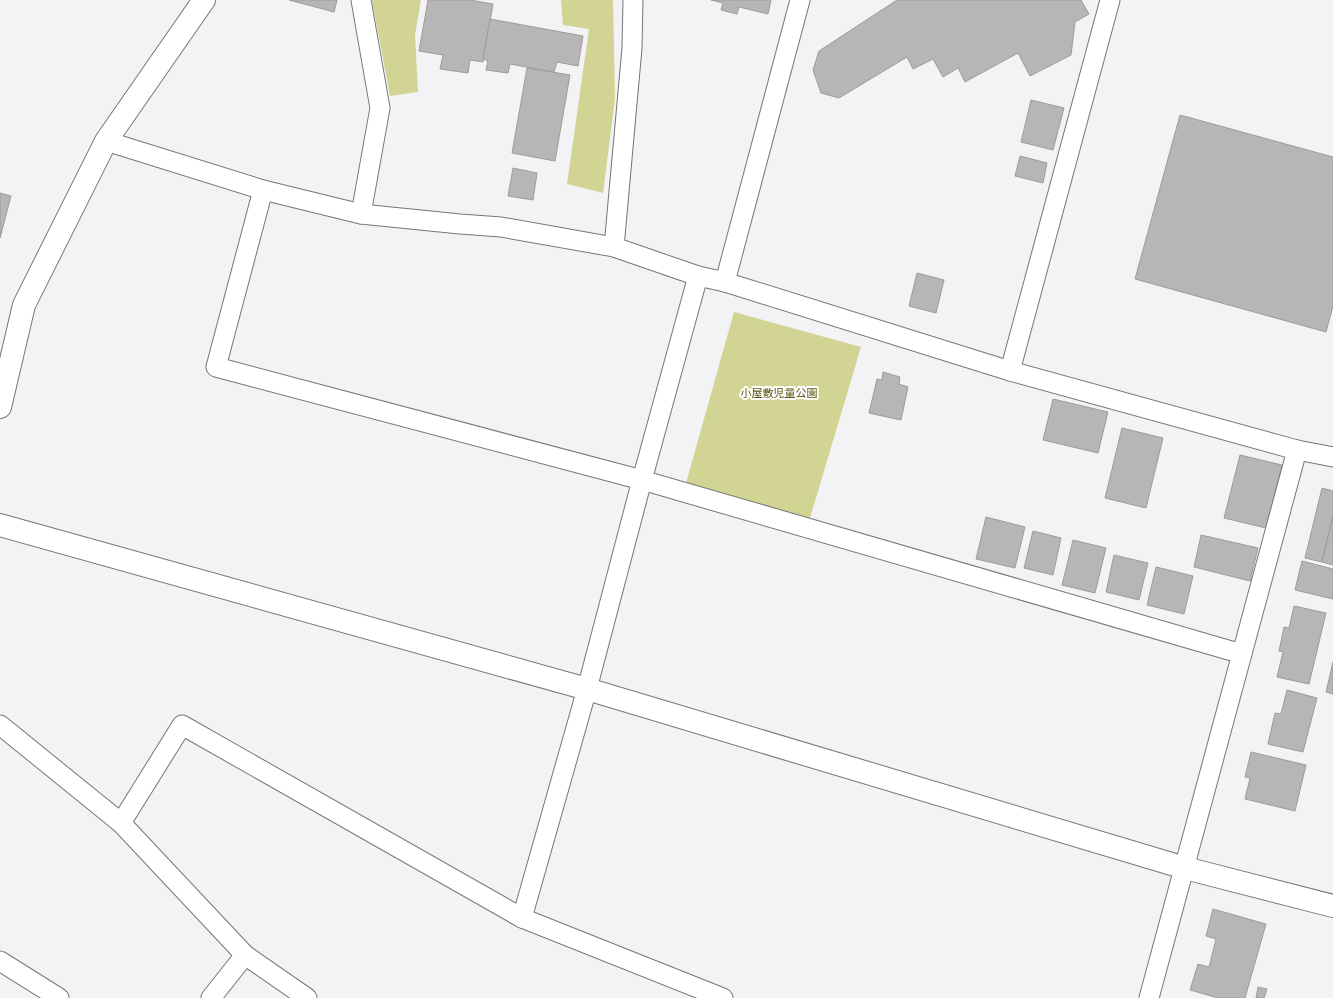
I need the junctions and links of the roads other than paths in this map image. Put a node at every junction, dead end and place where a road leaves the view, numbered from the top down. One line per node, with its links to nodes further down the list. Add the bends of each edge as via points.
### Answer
1 (204, 0): 6 (street)
2 (361, 0): 8 (street, via 380,108)
3 (633, 0): 9 (street, via 632,48)
4 (800, 0): 11 (street)
5 (1110, 0): 12 (street)
6 (106, 141): 7 (street); 13 (street, via 24,305)
7 (263, 190): 8 (street); 16 (street, via 216,367)
8 (361, 214): 9 (street, via 501,227)
9 (614, 247): 10 (street)
10 (698, 276): 11 (street); 16 (street)
11 (725, 282): 12 (street)
12 (1010, 370): 14 (street)
13 (0, 407)
14 (1297, 450): 15 (street); 18 (street)
15 (1333, 457)
16 (642, 480): 18 (street); 19 (street)
17 (0, 526): 19 (street)
18 (1242, 654): 22 (street)
19 (588, 689): 22 (street); 24 (street)
20 (0, 725): 21 (street)
21 (121, 823): 24 (street, via 182,725); 25 (street)
22 (1185, 868): 23 (street); 31 (street)
23 (1333, 906)
24 (522, 918): 30 (street)
25 (244, 956): 28 (street); 29 (street)
26 (0, 961): 27 (street)
27 (60, 998)
28 (211, 998)
29 (307, 998)
30 (723, 998)
31 (1149, 998)

